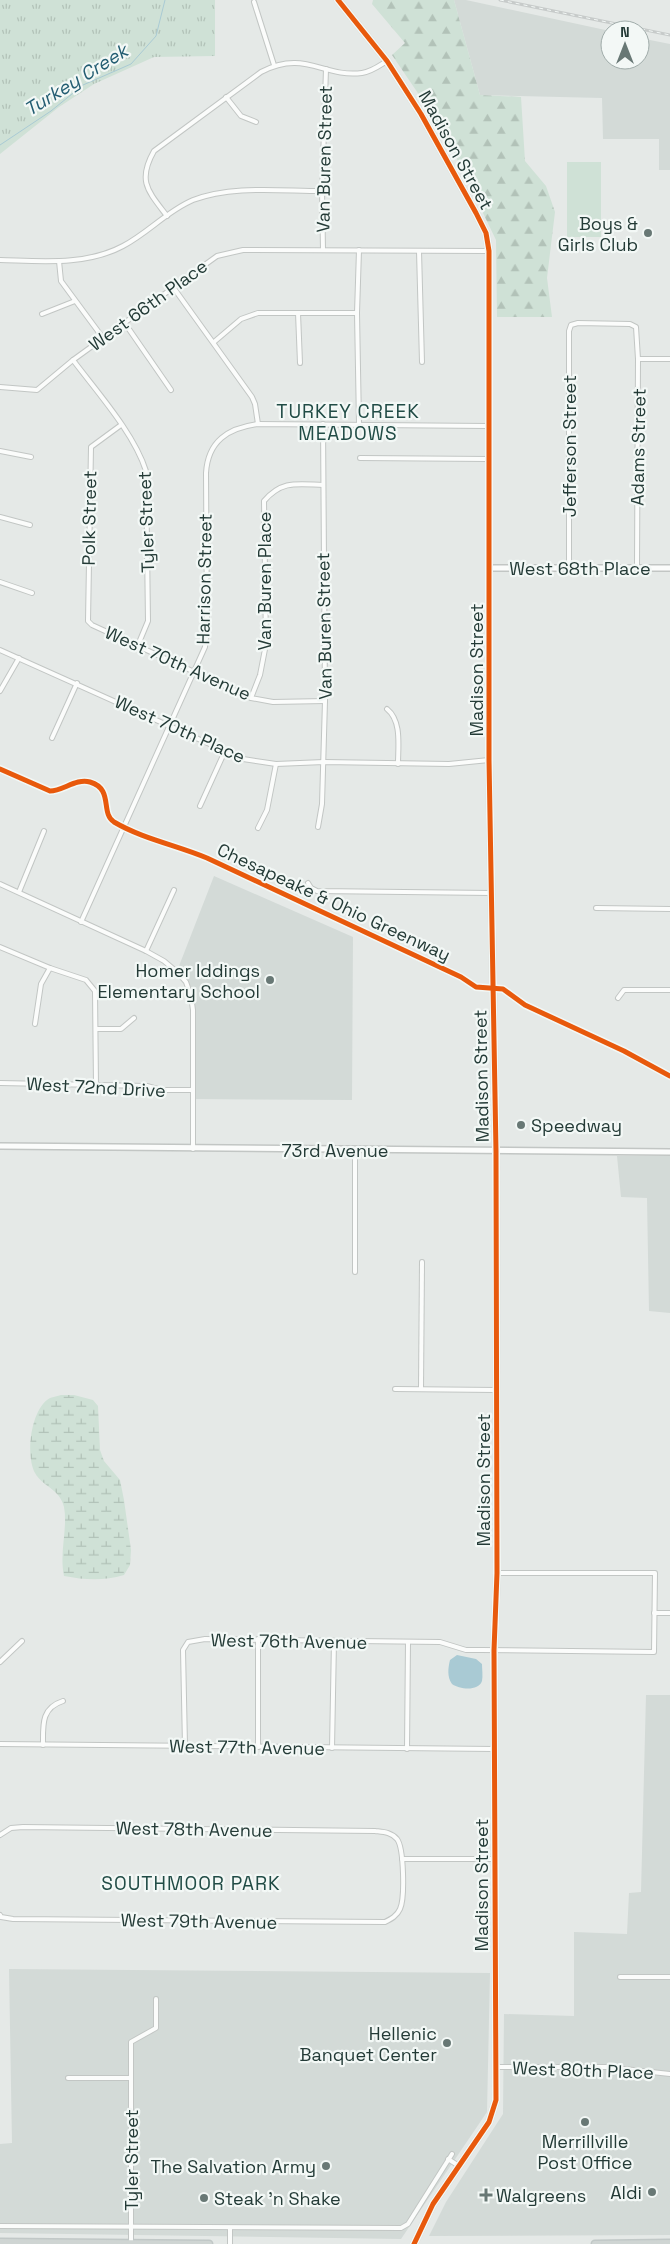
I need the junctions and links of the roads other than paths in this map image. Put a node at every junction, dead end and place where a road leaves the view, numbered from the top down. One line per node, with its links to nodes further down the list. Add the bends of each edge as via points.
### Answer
1 (338, 0): 3 (street, Madison Street)
2 (254, 2): 4 (street)
3 (387, 62): 5 (street, via 364,73); 13 (street, Madison Street, via 458,178 486,233)
4 (274, 65): 5 (street, via 295,62); 6 (street)
5 (326, 69): 8 (street, Van Buren Street)
6 (226, 97): 7 (street, via 241,116); 9 (street, via 154,150 146,164 144,176 148,191)
7 (256, 122)
8 (322, 191): 9 (street, via 231,191 193,200); 10 (street, Van Buren Street)
9 (167, 216): 15 (street, via 110,252)
10 (323, 250): 11 (street, West 66th Place); 16 (street, West 66th Place, via 243,250 217,256)
11 (358, 250): 12 (street, West 66th Place); 19 (street)
12 (419, 251): 13 (street, West 66th Place); 28 (street)
13 (489, 251): 36 (street, Madison Street)
14 (0, 260): 15 (street)
15 (59, 261): 17 (street, via 61,282)
16 (173, 287): 21 (street, West 66th Place); 24 (street)
17 (75, 300): 20 (street); 23 (street)
18 (298, 313): 19 (street); 24 (street, via 258,313 242,319); 29 (street)
19 (357, 313): 34 (street)
20 (42, 314)
21 (124, 322): 23 (street, West 66th Place); 31 (street)
22 (571, 325): 25 (street, Adams Street, via 636,326); 45 (street, Jefferson Street)
23 (103, 338): 27 (street, West 66th Place)
24 (214, 342): 32 (street, via 252,397)
25 (638, 359): 26 (street); 46 (street, Adams Street)
26 (670, 359)
27 (73, 360): 30 (street, West 66th Place, via 37,390); 35 (street, Tyler Street)
28 (422, 362)
29 (300, 363)
30 (0, 387)
31 (171, 390)
32 (258, 424): 33 (street); 54 (street, Harrison Street, via 235,429 210,450 206,472 207,628 205,647)
33 (323, 424): 34 (street); 41 (street, Van Buren Street)
34 (360, 424): 36 (street)
35 (121, 425): 50 (street, Polk Street, via 91,447 88,621); 51 (street, Tyler Street, via 142,458 146,471 148,621)
36 (488, 426): 40 (street, Madison Street)
37 (0, 451): 38 (street)
38 (31, 456)
39 (360, 458): 40 (street)
40 (488, 459): 44 (street, Madison Street)
41 (323, 485): 57 (street, Van Buren Place, via 291,484 281,487 264,501 266,644 260,675); 58 (street, Van Buren Street)
42 (0, 517): 43 (street)
43 (30, 525)
44 (490, 568): 45 (street, West 68th Place); 63 (street, Madison Street)
45 (570, 568): 46 (street, West 68th Place)
46 (637, 568): 47 (street, West 68th Place)
47 (670, 568)
48 (0, 582): 49 (street)
49 (32, 593)
50 (92, 625): 51 (street, West 70th Avenue)
51 (138, 645): 54 (street, West 70th Avenue)
52 (0, 650): 53 (street, West 70th Place)
53 (19, 658): 55 (street, West 70th Place); 56 (street)
54 (195, 671): 57 (street, West 70th Avenue); 60 (street, Harrison Street)
55 (77, 684): 60 (street, West 70th Place); 61 (street)
56 (0, 691)
57 (251, 698): 58 (street, West 70th Avenue, via 273,702)
58 (325, 701): 64 (street, Van Buren Street)
59 (387, 709): 66 (street, via 394,715 398,730)
60 (170, 726): 62 (street, West 70th Place); 78 (street, Harrison Street)
61 (52, 738)
62 (225, 751): 65 (street, West 70th Place, via 243,759); 67 (street)
63 (489, 760): 66 (street, West 70th Place); 75 (street, Madison Street)
64 (324, 762): 65 (street, West 70th Place); 66 (street, West 70th Place); 69 (street, Van Buren Street)
65 (276, 764): 68 (street, via 267,810)
66 (398, 764)
67 (200, 806)
68 (258, 828)
69 (318, 828)
70 (44, 830): 74 (street)
71 (308, 883): 75 (street, via 317,891)
72 (0, 884): 74 (street)
73 (174, 890): 80 (street)
74 (19, 892): 78 (street)
75 (491, 893): 93 (street, Madison Street)
76 (596, 908): 77 (street)
77 (670, 909)
78 (81, 922): 80 (street)
79 (0, 947): 81 (street)
80 (146, 951): 89 (street, via 177,972 186,982 191,996)
81 (50, 968): 85 (street, via 41,984); 86 (street, via 86,980 96,992)
82 (670, 990): 83 (street, via 624,990)
83 (618, 998)
84 (134, 1018): 86 (street, via 121,1029)
85 (35, 1024)
86 (97, 1029): 88 (street)
87 (0, 1083): 88 (street, West 72nd Drive)
88 (96, 1085): 89 (street, West 72nd Drive)
89 (192, 1090): 91 (street)
90 (0, 1146): 91 (street, 73rd Avenue)
91 (193, 1149): 92 (street, 73rd Avenue)
92 (355, 1150): 93 (street, 73rd Avenue); 96 (street)
93 (496, 1151): 94 (street, 73rd Avenue); 99 (street, Madison Street)
94 (670, 1152)
95 (422, 1262): 98 (street)
96 (355, 1272)
97 (395, 1389): 98 (street)
98 (421, 1389): 99 (street)
99 (496, 1390): 100 (street, Madison Street)
100 (497, 1573): 101 (street, via 655,1574); 107 (street, Madison Street)
101 (654, 1612): 102 (street); 107 (street, West 76th Avenue, via 654,1652)
102 (670, 1612)
103 (258, 1639): 105 (street, West 76th Avenue); 112 (street, West 76th Avenue, via 188,1642 183,1650); 113 (street)
104 (22, 1641): 108 (street)
105 (334, 1641): 106 (street, West 76th Avenue); 114 (street)
106 (408, 1642): 107 (street, West 76th Avenue, via 440,1642 466,1650); 115 (street)
107 (494, 1650): 116 (street, Madison Street)
108 (0, 1662)
109 (63, 1700): 111 (street, via 53,1704 47,1712)
110 (0, 1744): 111 (street, West 77th Avenue)
111 (43, 1745): 112 (street, West 77th Avenue)
112 (185, 1746): 113 (street, West 77th Avenue)
113 (258, 1747): 114 (street, West 77th Avenue)
114 (332, 1748): 115 (street, West 77th Avenue)
115 (407, 1748): 116 (street, West 77th Avenue)
116 (494, 1749): 119 (street, Madison Street)
117 (1, 1834): 118 (street, West 78th Avenue, via 23,1826 387,1833 398,1840)
118 (402, 1859): 119 (street); 120 (street, West 79th Avenue, via 402,1901 396,1916 385,1922 13,1919)
119 (494, 1859): 124 (street, Madison Street)
120 (1, 1916)
121 (620, 1977): 122 (street)
122 (670, 1977)
123 (156, 1999): 127 (street, Tyler Street, via 156,2028 131,2042)
124 (497, 2067): 125 (street, West 80th Place, via 606,2067); 130 (street, Madison Street, via 496,2105)
125 (670, 2074)
126 (68, 2078): 127 (street)
127 (131, 2078): 132 (street, Tyler Street)
128 (452, 2154): 129 (street)
129 (448, 2159): 130 (street); 133 (street, via 408,2224 401,2228)
130 (459, 2166): 139 (street, via 428,2211)
131 (0, 2226): 132 (street)
132 (131, 2227): 133 (street); 135 (street, Tyler Street)
133 (230, 2228): 138 (street)
134 (0, 2242): 135 (main road)
135 (131, 2243): 137 (main road)
136 (670, 2243): 140 (main road)
137 (210, 2244)
138 (230, 2244)
139 (414, 2244)
140 (595, 2244)

